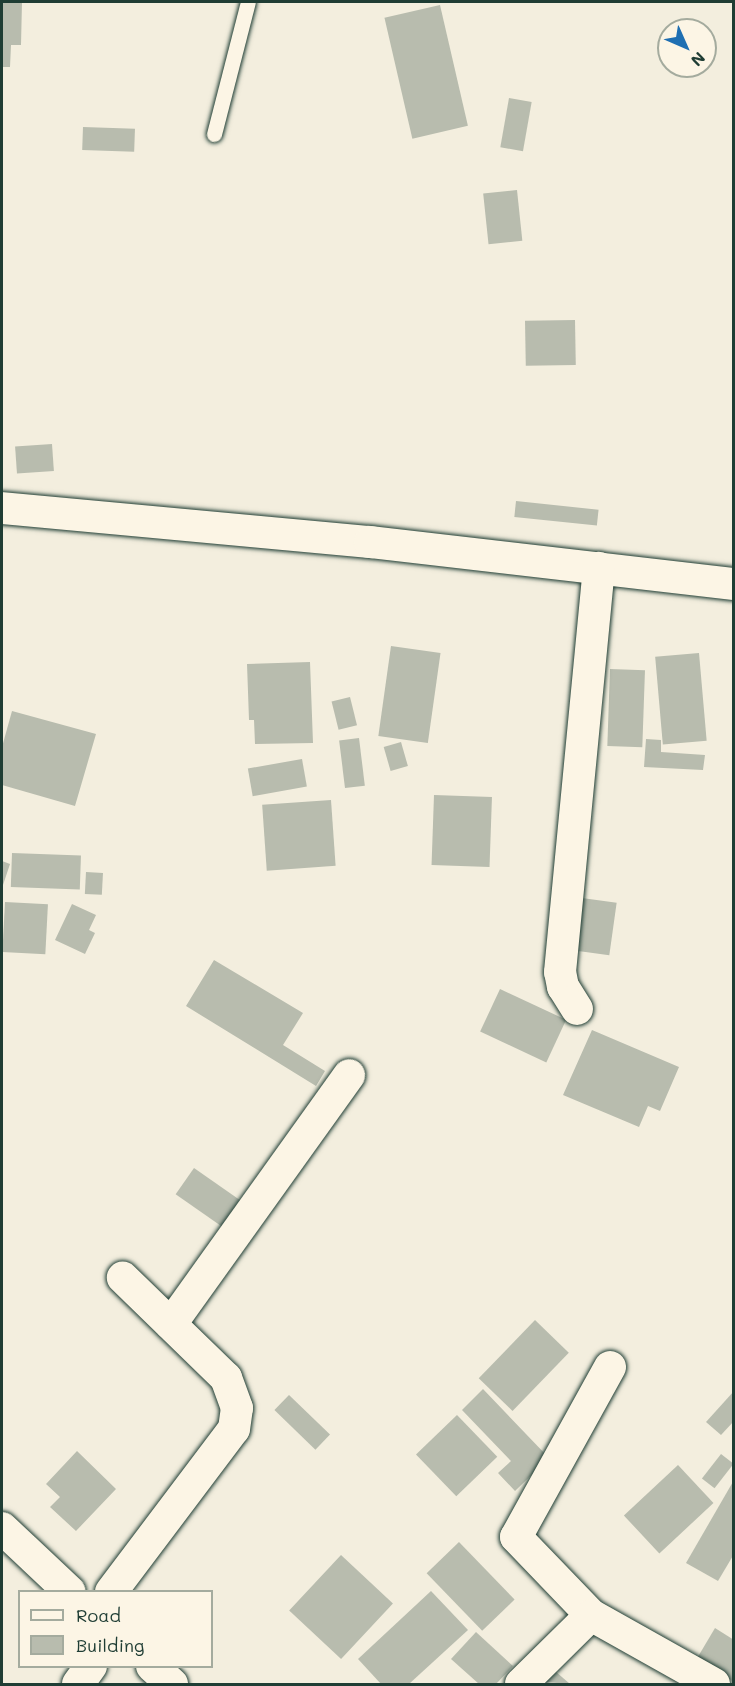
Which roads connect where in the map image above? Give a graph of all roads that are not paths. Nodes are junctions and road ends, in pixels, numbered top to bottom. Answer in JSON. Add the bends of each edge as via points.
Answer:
{"nodes":[{"id":1,"x":248,"y":2,"type":"edge"},
{"id":2,"x":214,"y":134,"type":"dead end"},
{"id":3,"x":2,"y":508,"type":"edge"},
{"id":4,"x":598,"y":568,"type":"junction"},
{"id":5,"x":734,"y":584,"type":"edge"},
{"id":6,"x":577,"y":1009,"type":"dead end"},
{"id":7,"x":349,"y":1075,"type":"dead end"},
{"id":8,"x":123,"y":1278,"type":"dead end"},
{"id":9,"x":171,"y":1324,"type":"junction"},
{"id":10,"x":610,"y":1367,"type":"dead end"},
{"id":11,"x":2,"y":1528,"type":"edge"},
{"id":12,"x":68,"y":1590,"type":"edge"},
{"id":13,"x":113,"y":1590,"type":"edge"},
{"id":14,"x":591,"y":1615,"type":"junction"},
{"id":15,"x":90,"y":1668,"type":"edge"},
{"id":16,"x":154,"y":1668,"type":"edge"},
{"id":17,"x":78,"y":1684,"type":"edge"},
{"id":18,"x":172,"y":1684,"type":"edge"},
{"id":19,"x":521,"y":1684,"type":"edge"},
{"id":20,"x":714,"y":1684,"type":"edge"}],
"edges":[{"from":1,"to":2,"type":"lane"},
{"from":3,"to":4,"type":"street","via":[[358,540]]},
{"from":4,"to":5,"type":"street"},
{"from":4,"to":6,"type":"street","via":[[560,972],[562,987]]},
{"from":7,"to":9,"type":"street"},
{"from":8,"to":9,"type":"street"},
{"from":9,"to":13,"type":"street","via":[[226,1378],[237,1408],[234,1429]]},
{"from":10,"to":14,"type":"street","via":[[516,1537]]},
{"from":11,"to":12,"type":"street"},
{"from":14,"to":19,"type":"street"},
{"from":14,"to":20,"type":"street"},
{"from":15,"to":17,"type":"street"},
{"from":16,"to":18,"type":"street"}]}
